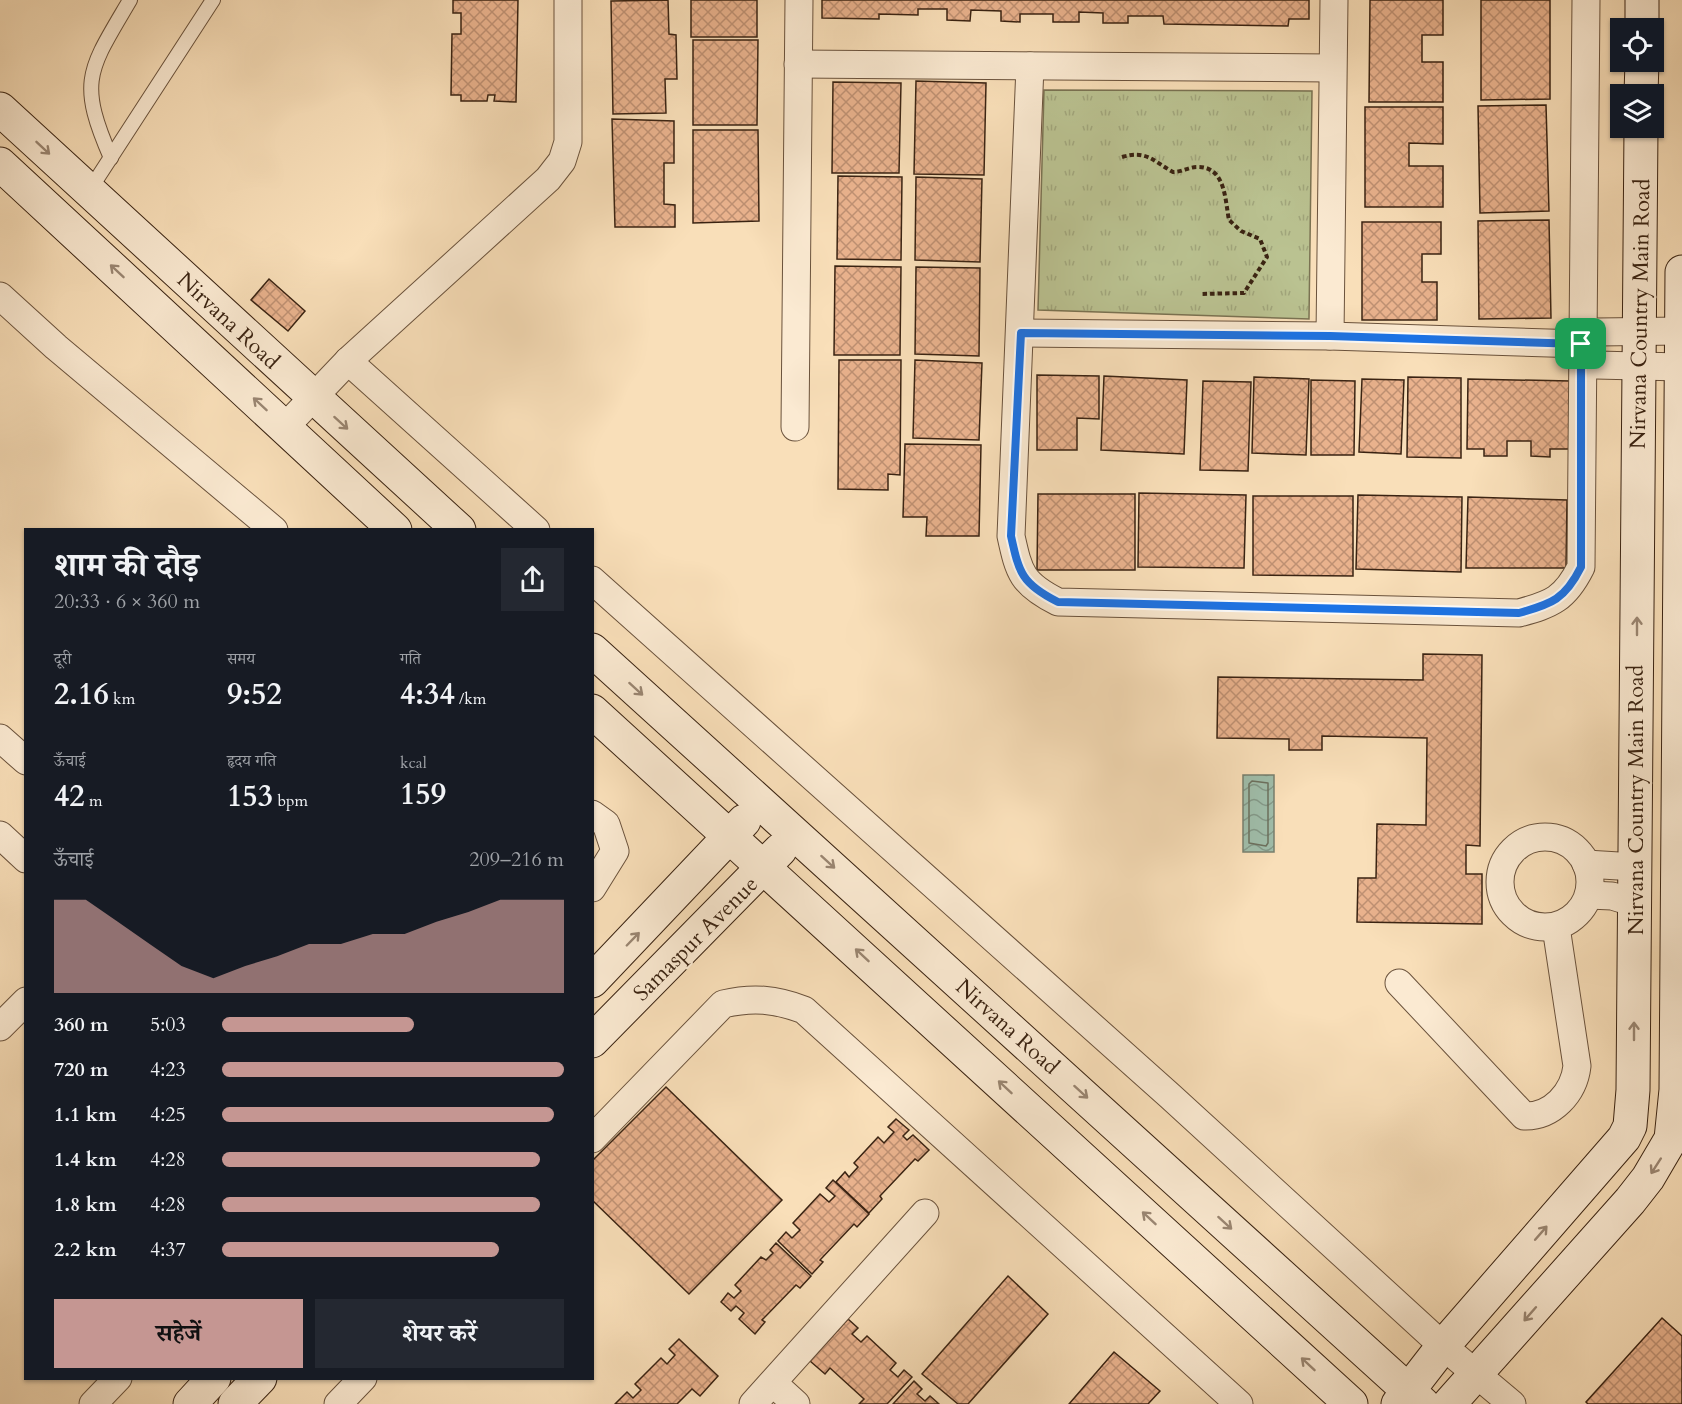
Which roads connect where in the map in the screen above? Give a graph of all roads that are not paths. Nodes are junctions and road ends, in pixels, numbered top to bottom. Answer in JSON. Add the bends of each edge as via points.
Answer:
{"nodes":[{"id":1,"x":130,"y":0,"type":"edge"},
{"id":2,"x":213,"y":0,"type":"edge"},
{"id":3,"x":568,"y":0,"type":"edge"},
{"id":4,"x":798,"y":0,"type":"edge"},
{"id":5,"x":1334,"y":0,"type":"edge"},
{"id":6,"x":1586,"y":0,"type":"edge"},
{"id":7,"x":1642,"y":0,"type":"edge"},
{"id":8,"x":1642,"y":18,"type":"edge"},
{"id":9,"x":798,"y":64,"type":"junction"},
{"id":10,"x":1030,"y":66,"type":"junction"},
{"id":11,"x":1332,"y":68,"type":"junction"},
{"id":12,"x":0,"y":109,"type":"edge"},
{"id":13,"x":1641,"y":138,"type":"edge"},
{"id":14,"x":111,"y":158,"type":"junction"},
{"id":15,"x":0,"y":164,"type":"edge"},
{"id":16,"x":89,"y":191,"type":"junction"},
{"id":17,"x":1682,"y":272,"type":"edge"},
{"id":18,"x":0,"y":296,"type":"edge"},
{"id":19,"x":1681,"y":331,"type":"edge"},
{"id":20,"x":1021,"y":333,"type":"junction"},
{"id":21,"x":1639,"y":333,"type":"junction"},
{"id":22,"x":1330,"y":336,"type":"junction"},
{"id":23,"x":1581,"y":344,"type":"junction"},
{"id":24,"x":348,"y":362,"type":"junction"},
{"id":25,"x":1639,"y":367,"type":"junction"},
{"id":26,"x":1681,"y":367,"type":"edge"},
{"id":27,"x":312,"y":398,"type":"junction"},
{"id":28,"x":285,"y":427,"type":"junction"},
{"id":29,"x":795,"y":427,"type":"dead end"},
{"id":30,"x":272,"y":528,"type":"edge"},
{"id":31,"x":393,"y":528,"type":"edge"},
{"id":32,"x":457,"y":528,"type":"edge"},
{"id":33,"x":534,"y":528,"type":"edge"},
{"id":34,"x":594,"y":582,"type":"edge"},
{"id":35,"x":594,"y":652,"type":"edge"},
{"id":36,"x":594,"y":713,"type":"edge"},
{"id":37,"x":0,"y":738,"type":"edge"},
{"id":38,"x":24,"y":758,"type":"edge"},
{"id":39,"x":761,"y":802,"type":"junction"},
{"id":40,"x":594,"y":815,"type":"edge"},
{"id":41,"x":795,"y":833,"type":"junction"},
{"id":42,"x":0,"y":835,"type":"edge"},
{"id":43,"x":730,"y":837,"type":"junction"},
{"id":44,"x":24,"y":857,"type":"edge"},
{"id":45,"x":1586,"y":864,"type":"junction"},
{"id":46,"x":765,"y":866,"type":"junction"},
{"id":47,"x":1635,"y":867,"type":"junction"},
{"id":48,"x":594,"y":885,"type":"edge"},
{"id":49,"x":1589,"y":895,"type":"junction"},
{"id":50,"x":1635,"y":903,"type":"junction"},
{"id":51,"x":1556,"y":927,"type":"junction"},
{"id":52,"x":594,"y":979,"type":"edge"},
{"id":53,"x":1399,"y":983,"type":"dead end"},
{"id":54,"x":24,"y":1003,"type":"edge"},
{"id":55,"x":0,"y":1027,"type":"edge"},
{"id":56,"x":594,"y":1039,"type":"edge"},
{"id":57,"x":594,"y":1137,"type":"edge"},
{"id":58,"x":926,"y":1213,"type":"dead end"},
{"id":59,"x":1443,"y":1346,"type":"junction"},
{"id":60,"x":1478,"y":1373,"type":"junction"},
{"id":61,"x":116,"y":1380,"type":"edge"},
{"id":62,"x":212,"y":1380,"type":"edge"},
{"id":63,"x":258,"y":1380,"type":"edge"},
{"id":64,"x":361,"y":1380,"type":"edge"},
{"id":65,"x":773,"y":1383,"type":"junction"},
{"id":66,"x":1410,"y":1400,"type":"edge"},
{"id":67,"x":93,"y":1404,"type":"edge"},
{"id":68,"x":190,"y":1404,"type":"edge"},
{"id":69,"x":235,"y":1404,"type":"edge"},
{"id":70,"x":338,"y":1404,"type":"edge"},
{"id":71,"x":753,"y":1404,"type":"edge"},
{"id":72,"x":796,"y":1404,"type":"edge"},
{"id":73,"x":1239,"y":1404,"type":"edge"},
{"id":74,"x":1351,"y":1404,"type":"edge"},
{"id":75,"x":1449,"y":1404,"type":"edge"},
{"id":76,"x":1512,"y":1404,"type":"edge"}],
"edges":[{"from":1,"to":14,"type":"lane","via":[[92,69],[93,115]]},
{"from":2,"to":14,"type":"lane"},
{"from":3,"to":24,"type":"street","via":[[568,142],[562,161],[548,179]]},
{"from":4,"to":9,"type":"street"},
{"from":5,"to":11,"type":"street"},
{"from":6,"to":23,"type":"street"},
{"from":7,"to":8,"type":"main road"},
{"from":9,"to":10,"type":"street"},
{"from":9,"to":29,"type":"street"},
{"from":10,"to":11,"type":"street"},
{"from":10,"to":20,"type":"street"},
{"from":11,"to":22,"type":"street"},
{"from":12,"to":16,"type":"main road","name":"Nirvana Road","one_way":true},
{"from":13,"to":21,"type":"main road","name":"Nirvana Country Main Road"},
{"from":14,"to":16,"type":"lane"},
{"from":28,"to":15,"type":"main road","name":"Nirvana Road","one_way":true},
{"from":16,"to":27,"type":"main road","name":"Nirvana Road"},
{"from":17,"to":19,"type":"main road","name":"Nirvana Country Main Road"},
{"from":18,"to":30,"type":"street"},
{"from":19,"to":21,"type":"street"},
{"from":19,"to":26,"type":"main road","name":"Nirvana Country Main Road"},
{"from":20,"to":22,"type":"street"},
{"from":20,"to":23,"type":"street","via":[[1011,536],[1018,569],[1035,591],[1058,602],[1507,613],[1550,605],[1571,587],[1581,567]]},
{"from":21,"to":23,"type":"street","via":[[1597,332]]},
{"from":21,"to":25,"type":"main road","name":"Nirvana Country Main Road"},
{"from":22,"to":23,"type":"street"},
{"from":23,"to":25,"type":"street","via":[[1596,365]]},
{"from":24,"to":27,"type":"street"},
{"from":24,"to":33,"type":"street"},
{"from":25,"to":26,"type":"street"},
{"from":47,"to":25,"type":"main road","name":"Nirvana Country Main Road","one_way":true},
{"from":26,"to":60,"type":"main road","name":"Nirvana Country Main Road","one_way":true,"via":[[1676,1090],[1671,1139],[1630,1201]]},
{"from":27,"to":28,"type":"street"},
{"from":27,"to":32,"type":"main road","name":"Nirvana Road","one_way":true},
{"from":28,"to":31,"type":"main road","name":"Nirvana Road"},
{"from":34,"to":59,"type":"street","via":[[1170,1096]]},
{"from":35,"to":39,"type":"main road","name":"Nirvana Road","one_way":true},
{"from":36,"to":43,"type":"main road","name":"Nirvana Road"},
{"from":37,"to":38,"type":"street"},
{"from":39,"to":41,"type":"main road","name":"Nirvana Road"},
{"from":39,"to":43,"type":"main road","name":"Samaspur Avenue"},
{"from":40,"to":48,"type":"street","via":[[606,824],[615,851]]},
{"from":41,"to":46,"type":"main road","name":"Samaspur Avenue"},
{"from":41,"to":66,"type":"main road","name":"Nirvana Road","one_way":true},
{"from":42,"to":44,"type":"street"},
{"from":43,"to":46,"type":"main road","name":"Nirvana Road"},
{"from":52,"to":43,"type":"main road","name":"Samaspur Avenue","one_way":true},
{"from":45,"to":47,"type":"street"},
{"from":45,"to":49,"type":"street","via":[[1590,871]]},
{"from":45,"to":51,"type":"street","via":[[1569,843],[1552,836],[1534,837],[1518,845],[1506,858],[1499,875],[1500,893],[1508,909],[1521,921],[1538,927]]},
{"from":46,"to":56,"type":"main road","name":"Samaspur Avenue"},
{"from":74,"to":46,"type":"main road","name":"Nirvana Road","one_way":true},
{"from":47,"to":50,"type":"main road","name":"Nirvana Country Main Road"},
{"from":49,"to":50,"type":"street"},
{"from":49,"to":51,"type":"street","via":[[1585,906],[1572,919]]},
{"from":59,"to":50,"type":"main road","name":"Nirvana Country Main Road","one_way":true,"via":[[1624,1138],[1630,1126]]},
{"from":51,"to":53,"type":"street","via":[[1577,1066],[1575,1082],[1549,1112],[1538,1117],[1524,1116]]},
{"from":54,"to":55,"type":"street"},
{"from":57,"to":73,"type":"street","via":[[723,1004],[778,1000],[804,1010]]},
{"from":58,"to":65,"type":"street"},
{"from":59,"to":60,"type":"street"},
{"from":59,"to":66,"type":"main road","name":"Nirvana Country Main Road"},
{"from":60,"to":75,"type":"main road","name":"Nirvana Country Main Road"},
{"from":60,"to":76,"type":"street"},
{"from":61,"to":67,"type":"street"},
{"from":62,"to":68,"type":"main road"},
{"from":63,"to":69,"type":"main road"},
{"from":64,"to":70,"type":"street"},
{"from":65,"to":71,"type":"street"},
{"from":65,"to":72,"type":"street"}]}
